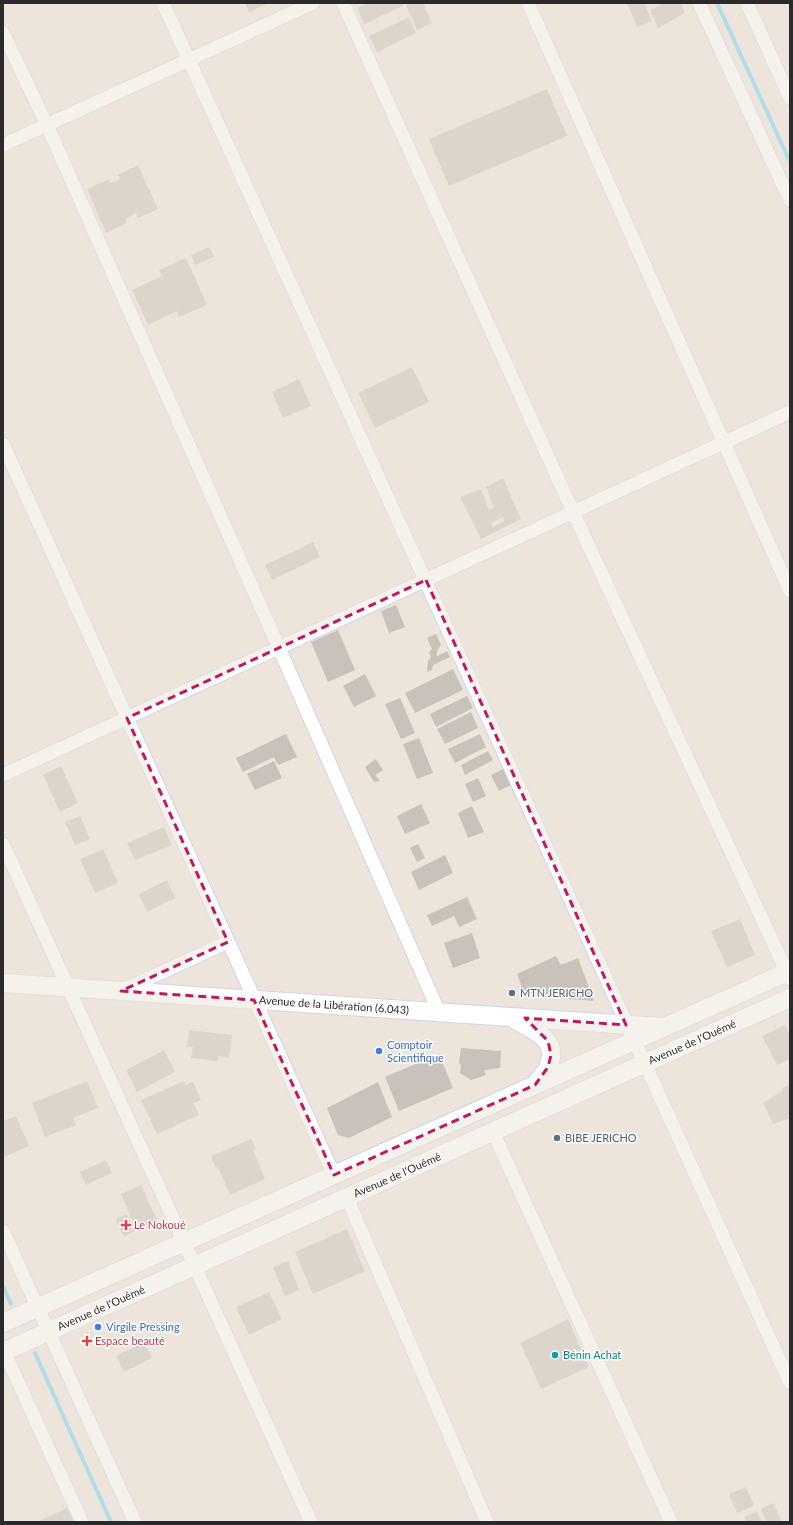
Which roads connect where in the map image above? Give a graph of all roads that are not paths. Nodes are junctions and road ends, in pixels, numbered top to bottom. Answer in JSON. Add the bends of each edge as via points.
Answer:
{"nodes":[{"id":1,"x":164,"y":3,"type":"edge"},
{"id":2,"x":314,"y":3,"type":"edge"},
{"id":3,"x":343,"y":3,"type":"edge"},
{"id":4,"x":528,"y":3,"type":"edge"},
{"id":5,"x":699,"y":3,"type":"edge"},
{"id":6,"x":747,"y":3,"type":"edge"},
{"id":7,"x":3,"y":33,"type":"edge"},
{"id":8,"x":190,"y":60,"type":"junction"},
{"id":9,"x":790,"y":98,"type":"edge"},
{"id":10,"x":47,"y":125,"type":"junction"},
{"id":11,"x":3,"y":145,"type":"edge"},
{"id":12,"x":790,"y":200,"type":"edge"},
{"id":13,"x":790,"y":412,"type":"edge"},
{"id":14,"x":723,"y":443,"type":"junction"},
{"id":15,"x":3,"y":444,"type":"edge"},
{"id":16,"x":573,"y":512,"type":"junction"},
{"id":17,"x":426,"y":580,"type":"junction"},
{"id":18,"x":790,"y":591,"type":"edge"},
{"id":19,"x":279,"y":648,"type":"junction"},
{"id":20,"x":127,"y":718,"type":"junction"},
{"id":21,"x":3,"y":776,"type":"edge"},
{"id":22,"x":3,"y":844,"type":"edge"},
{"id":23,"x":228,"y":942,"type":"junction"},
{"id":24,"x":789,"y":974,"type":"edge"},
{"id":25,"x":3,"y":983,"type":"edge"},
{"id":26,"x":68,"y":988,"type":"junction"},
{"id":27,"x":120,"y":991,"type":"junction"},
{"id":28,"x":790,"y":998,"type":"edge"},
{"id":29,"x":254,"y":1000,"type":"junction"},
{"id":30,"x":439,"y":1012,"type":"junction"},
{"id":31,"x":509,"y":1017,"type":"junction"},
{"id":32,"x":626,"y":1024,"type":"junction"},
{"id":33,"x":664,"y":1027,"type":"junction"},
{"id":34,"x":634,"y":1040,"type":"junction"},
{"id":35,"x":645,"y":1064,"type":"junction"},
{"id":36,"x":535,"y":1085,"type":"junction"},
{"id":37,"x":493,"y":1132,"type":"junction"},
{"id":38,"x":334,"y":1175,"type":"junction"},
{"id":39,"x":347,"y":1198,"type":"junction"},
{"id":40,"x":3,"y":1231,"type":"edge"},
{"id":41,"x":184,"y":1242,"type":"junction"},
{"id":42,"x":195,"y":1266,"type":"junction"},
{"id":43,"x":37,"y":1307,"type":"junction"},
{"id":44,"x":3,"y":1323,"type":"edge"},
{"id":45,"x":48,"y":1332,"type":"junction"},
{"id":46,"x":3,"y":1351,"type":"edge"},
{"id":47,"x":790,"y":1383,"type":"edge"},
{"id":48,"x":82,"y":1522,"type":"edge"},
{"id":49,"x":135,"y":1522,"type":"edge"},
{"id":50,"x":311,"y":1522,"type":"edge"},
{"id":51,"x":487,"y":1522,"type":"edge"},
{"id":52,"x":671,"y":1522,"type":"edge"}],
"edges":[{"from":1,"to":8,"type":"street"},
{"from":2,"to":8,"type":"street"},
{"from":3,"to":16,"type":"street"},
{"from":4,"to":14,"type":"street"},
{"from":5,"to":12,"type":"street"},
{"from":6,"to":9,"type":"street"},
{"from":7,"to":10,"type":"street"},
{"from":8,"to":10,"type":"street"},
{"from":8,"to":17,"type":"street"},
{"from":10,"to":11,"type":"street"},
{"from":10,"to":19,"type":"street"},
{"from":13,"to":14,"type":"street"},
{"from":14,"to":16,"type":"street"},
{"from":14,"to":18,"type":"street"},
{"from":15,"to":20,"type":"street"},
{"from":16,"to":17,"type":"street"},
{"from":16,"to":24,"type":"street"},
{"from":17,"to":19,"type":"street"},
{"from":17,"to":32,"type":"street"},
{"from":19,"to":20,"type":"street"},
{"from":19,"to":30,"type":"street"},
{"from":20,"to":21,"type":"street"},
{"from":20,"to":23,"type":"street"},
{"from":22,"to":26,"type":"street"},
{"from":23,"to":27,"type":"street"},
{"from":23,"to":29,"type":"street"},
{"from":24,"to":33,"type":"main road"},
{"from":25,"to":26,"type":"main road","name":"Avenue de la Libération (6.043)"},
{"from":26,"to":27,"type":"main road","name":"Avenue de la Libération (6.043)"},
{"from":26,"to":41,"type":"street"},
{"from":27,"to":29,"type":"main road","name":"Avenue de la Libération (6.043)"},
{"from":28,"to":35,"type":"main road","name":"Avenue de l'Ouémé"},
{"from":29,"to":30,"type":"main road","name":"Avenue de la Libération (6.043)"},
{"from":29,"to":38,"type":"street"},
{"from":30,"to":31,"type":"main road","name":"Avenue de la Libération (6.043)"},
{"from":31,"to":32,"type":"main road","name":"Avenue de la Libération (6.043)"},
{"from":31,"to":36,"type":"main road","via":[[538,1031],[548,1041],[551,1055],[548,1067]]},
{"from":32,"to":33,"type":"main road","name":"Avenue de la Libération (6.043)"},
{"from":32,"to":34,"type":"street"},
{"from":33,"to":34,"type":"main road"},
{"from":34,"to":35,"type":"street"},
{"from":34,"to":36,"type":"main road"},
{"from":35,"to":37,"type":"main road","name":"Avenue de l'Ouémé"},
{"from":35,"to":47,"type":"street"},
{"from":36,"to":38,"type":"main road"},
{"from":37,"to":39,"type":"main road","name":"Avenue de l'Ouémé"},
{"from":37,"to":52,"type":"street"},
{"from":38,"to":41,"type":"main road"},
{"from":39,"to":42,"type":"main road","name":"Avenue de l'Ouémé"},
{"from":39,"to":51,"type":"street"},
{"from":40,"to":43,"type":"street"},
{"from":41,"to":42,"type":"street"},
{"from":41,"to":43,"type":"main road"},
{"from":42,"to":45,"type":"main road","name":"Avenue de l'Ouémé"},
{"from":42,"to":50,"type":"street"},
{"from":43,"to":44,"type":"main road"},
{"from":43,"to":45,"type":"street"},
{"from":45,"to":46,"type":"main road","name":"Avenue de l'Ouémé"},
{"from":45,"to":49,"type":"street"},
{"from":46,"to":48,"type":"street"}]}
